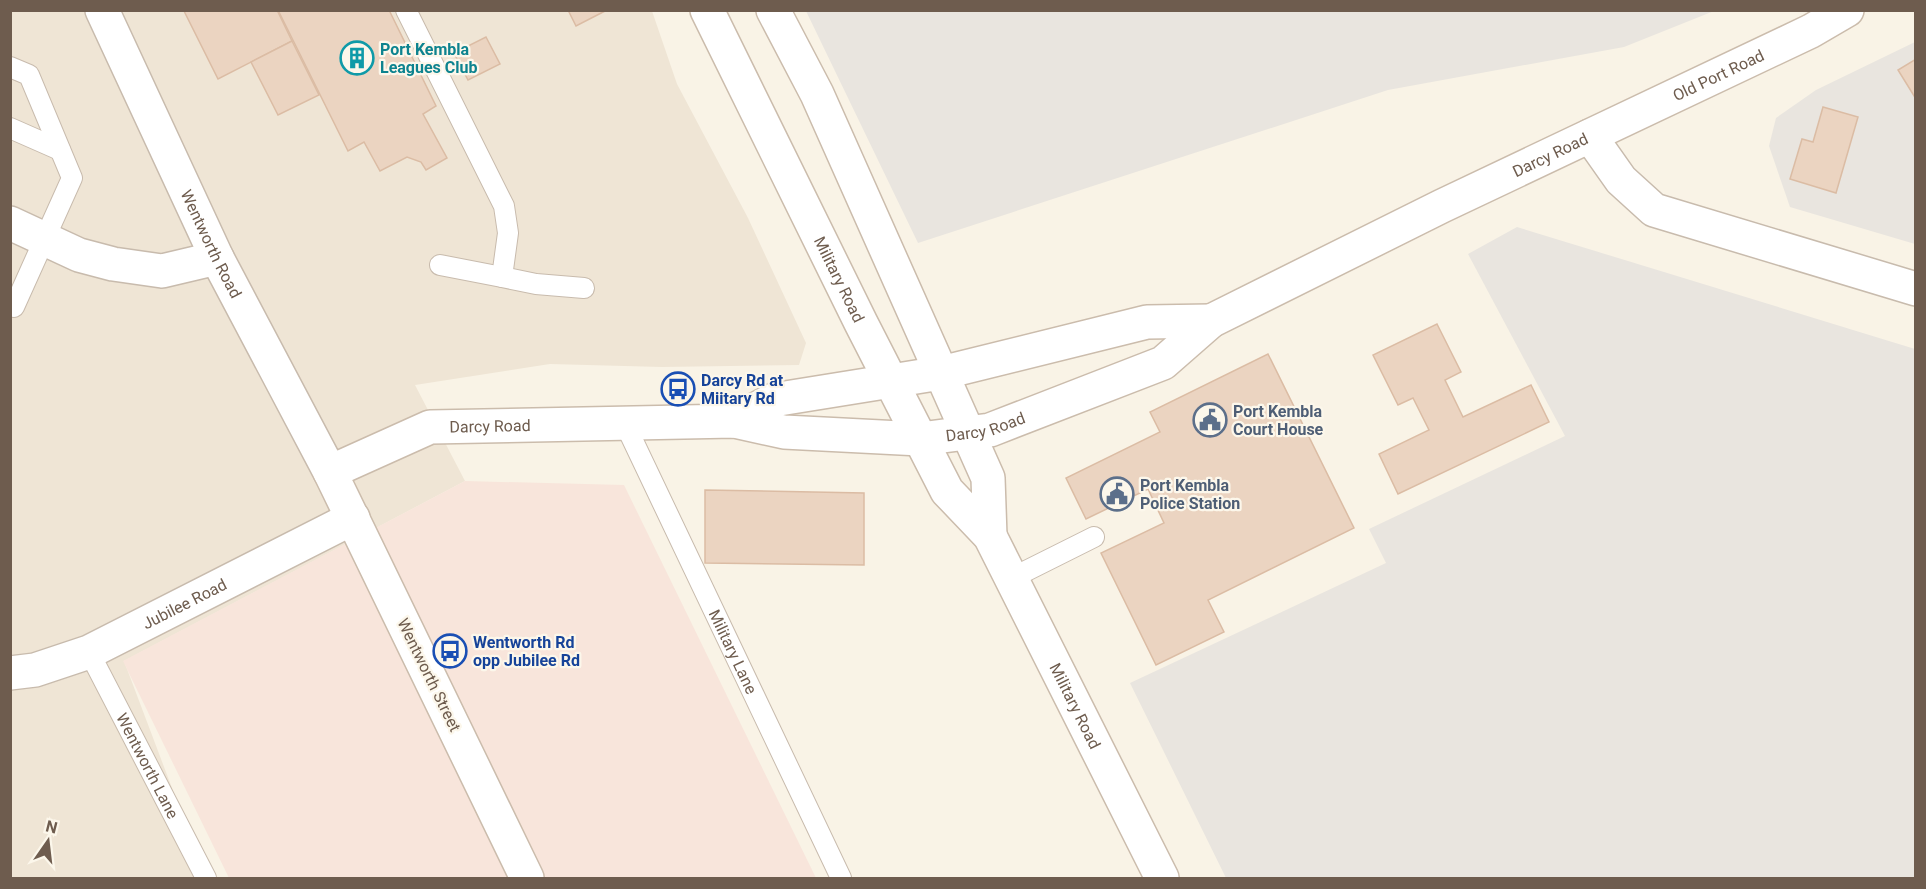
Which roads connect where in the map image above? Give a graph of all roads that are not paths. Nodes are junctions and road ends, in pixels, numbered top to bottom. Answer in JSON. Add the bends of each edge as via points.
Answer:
{"nodes":[{"id":1,"x":102,"y":10,"type":"edge"},
{"id":2,"x":406,"y":10,"type":"edge"},
{"id":3,"x":707,"y":10,"type":"edge"},
{"id":4,"x":773,"y":10,"type":"edge"},
{"id":5,"x":1847,"y":10,"type":"edge"},
{"id":6,"x":10,"y":67,"type":"edge"},
{"id":7,"x":10,"y":128,"type":"edge"},
{"id":8,"x":1590,"y":136,"type":"junction"},
{"id":9,"x":60,"y":150,"type":"junction"},
{"id":10,"x":10,"y":223,"type":"edge"},
{"id":11,"x":45,"y":238,"type":"junction"},
{"id":12,"x":217,"y":258,"type":"junction"},
{"id":13,"x":440,"y":265,"type":"dead end"},
{"id":14,"x":502,"y":277,"type":"junction"},
{"id":15,"x":584,"y":288,"type":"dead end"},
{"id":16,"x":1916,"y":290,"type":"edge"},
{"id":17,"x":14,"y":308,"type":"dead end"},
{"id":18,"x":1211,"y":321,"type":"junction"},
{"id":19,"x":941,"y":373,"type":"junction"},
{"id":20,"x":891,"y":382,"type":"junction"},
{"id":21,"x":734,"y":421,"type":"junction"},
{"id":22,"x":625,"y":424,"type":"junction"},
{"id":23,"x":967,"y":432,"type":"junction"},
{"id":24,"x":920,"y":439,"type":"junction"},
{"id":25,"x":330,"y":472,"type":"junction"},
{"id":26,"x":353,"y":518,"type":"junction"},
{"id":27,"x":990,"y":536,"type":"junction"},
{"id":28,"x":1094,"y":537,"type":"dead end"},
{"id":29,"x":1010,"y":579,"type":"junction"},
{"id":30,"x":89,"y":651,"type":"junction"},
{"id":31,"x":10,"y":673,"type":"edge"},
{"id":32,"x":207,"y":879,"type":"edge"},
{"id":33,"x":527,"y":879,"type":"edge"},
{"id":34,"x":841,"y":879,"type":"edge"},
{"id":35,"x":1162,"y":879,"type":"edge"}],
"edges":[{"from":1,"to":12,"type":"street","name":"Wentworth Road"},
{"from":2,"to":14,"type":"lane","via":[[504,206],[508,233]]},
{"from":3,"to":20,"type":"street","name":"Military Road"},
{"from":4,"to":19,"type":"street","name":"Military Road","via":[[817,94]]},
{"from":5,"to":8,"type":"street","name":"Old Port Road","via":[[1811,31]]},
{"from":6,"to":9,"type":"lane","via":[[29,75]]},
{"from":7,"to":9,"type":"lane"},
{"from":8,"to":16,"type":"street","name":"Darcy Road","via":[[1622,180],[1654,210]]},
{"from":8,"to":18,"type":"street","name":"Darcy Road"},
{"from":9,"to":11,"type":"lane","via":[[72,178]]},
{"from":10,"to":11,"type":"street"},
{"from":11,"to":12,"type":"street","via":[[79,255],[162,271]]},
{"from":11,"to":17,"type":"lane"},
{"from":12,"to":25,"type":"street","name":"Wentworth Road"},
{"from":13,"to":14,"type":"lane"},
{"from":14,"to":15,"type":"lane"},
{"from":18,"to":19,"type":"street","name":"Darcy Road","via":[[1147,322]]},
{"from":18,"to":23,"type":"street","name":"Darcy Road","via":[[1163,363],[990,430]]},
{"from":19,"to":20,"type":"street","name":"Darcy Road"},
{"from":19,"to":23,"type":"street","name":"Military Road"},
{"from":20,"to":21,"type":"street","name":"Darcy Road","via":[[773,400]]},
{"from":20,"to":24,"type":"street","name":"Military Road"},
{"from":21,"to":22,"type":"street","name":"Darcy Road"},
{"from":21,"to":24,"type":"street","name":"Darcy Road","via":[[784,432]]},
{"from":22,"to":25,"type":"street","name":"Darcy Road","via":[[430,427]]},
{"from":22,"to":34,"type":"lane","name":"Military Lane"},
{"from":23,"to":24,"type":"street","name":"Darcy Road"},
{"from":23,"to":27,"type":"street","name":"Military Road","via":[[988,478]]},
{"from":24,"to":27,"type":"street","name":"Military Road","via":[[947,491]]},
{"from":25,"to":26,"type":"street","name":"Wentworth Street"},
{"from":26,"to":30,"type":"street","name":"Jubilee Road"},
{"from":26,"to":33,"type":"street","name":"Wentworth Street"},
{"from":27,"to":29,"type":"street","name":"Military Road"},
{"from":28,"to":29,"type":"lane"},
{"from":29,"to":35,"type":"street","name":"Military Road"},
{"from":30,"to":31,"type":"street","name":"Jubilee Road","via":[[35,670]]},
{"from":30,"to":32,"type":"lane","name":"Wentworth Lane"}]}
